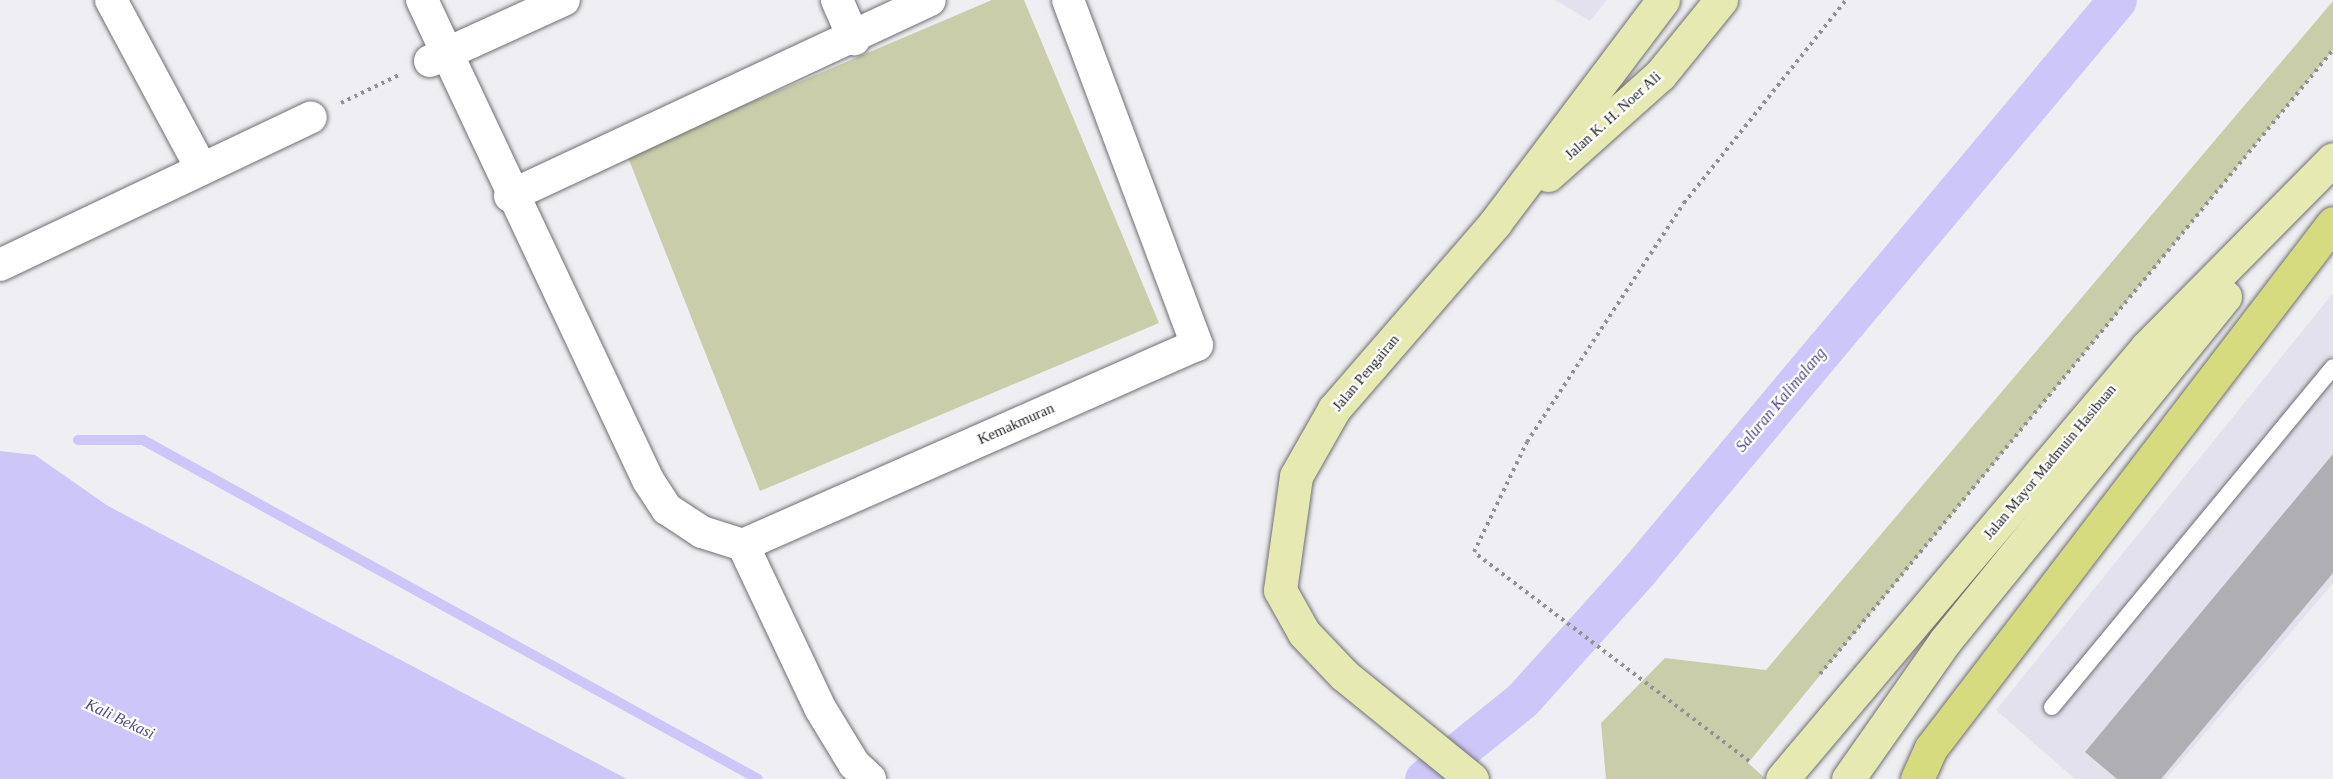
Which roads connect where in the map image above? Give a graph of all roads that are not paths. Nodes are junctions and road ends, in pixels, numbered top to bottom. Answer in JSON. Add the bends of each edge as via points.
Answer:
{"nodes":[{"id":1,"x":111,"y":0,"type":"edge"},
{"id":2,"x":422,"y":0,"type":"edge"},
{"id":3,"x":564,"y":0,"type":"edge"},
{"id":4,"x":837,"y":0,"type":"edge"},
{"id":5,"x":930,"y":0,"type":"edge"},
{"id":6,"x":1068,"y":0,"type":"edge"},
{"id":7,"x":1663,"y":0,"type":"edge"},
{"id":8,"x":1721,"y":0,"type":"edge"},
{"id":9,"x":854,"y":39,"type":"junction"},
{"id":10,"x":438,"y":57,"type":"junction"},
{"id":11,"x":311,"y":117,"type":"road end"},
{"id":12,"x":2333,"y":159,"type":"edge"},
{"id":13,"x":2333,"y":165,"type":"edge"},
{"id":14,"x":201,"y":168,"type":"junction"},
{"id":15,"x":510,"y":196,"type":"junction"},
{"id":16,"x":1495,"y":222,"type":"junction"},
{"id":17,"x":2333,"y":223,"type":"edge"},
{"id":18,"x":0,"y":265,"type":"edge"},
{"id":19,"x":2333,"y":368,"type":"edge"},
{"id":20,"x":743,"y":545,"type":"junction"},
{"id":21,"x":2052,"y":707,"type":"dead end"},
{"id":22,"x":870,"y":779,"type":"edge"},
{"id":23,"x":1472,"y":779,"type":"edge"},
{"id":24,"x":1782,"y":779,"type":"edge"},
{"id":25,"x":1848,"y":779,"type":"edge"},
{"id":26,"x":1917,"y":779,"type":"edge"}],
"edges":[{"from":1,"to":14,"type":"street"},
{"from":2,"to":10,"type":"street"},
{"from":3,"to":10,"type":"street"},
{"from":4,"to":9,"type":"street"},
{"from":5,"to":9,"type":"street"},
{"from":6,"to":20,"type":"street","name":"Kemakmuran","via":[[1197,345]]},
{"from":7,"to":16,"type":"main road","name":"Jalan Pengairan"},
{"from":8,"to":16,"type":"main road","name":"Jalan K. H. Noer Ali","via":[[1660,75]]},
{"from":9,"to":15,"type":"street"},
{"from":10,"to":15,"type":"street"},
{"from":11,"to":14,"type":"street"},
{"from":12,"to":24,"type":"main road","name":"Jalan Mayor Madmuin Hasibuan","via":[[2147,347]]},
{"from":13,"to":25,"type":"main road","name":"Jalan Mayor Madmuin Hasibuan","via":[[1945,641]]},
{"from":14,"to":18,"type":"street"},
{"from":15,"to":20,"type":"street","via":[[667,509],[702,532]]},
{"from":16,"to":23,"type":"main road","name":"Jalan Pengairan","via":[[1334,409],[1296,476],[1281,590],[1304,633],[1344,675]]},
{"from":17,"to":26,"type":"highway","via":[[1931,748]]},
{"from":19,"to":21,"type":"lane"},
{"from":20,"to":22,"type":"street","via":[[820,708],[854,764]]}]}
